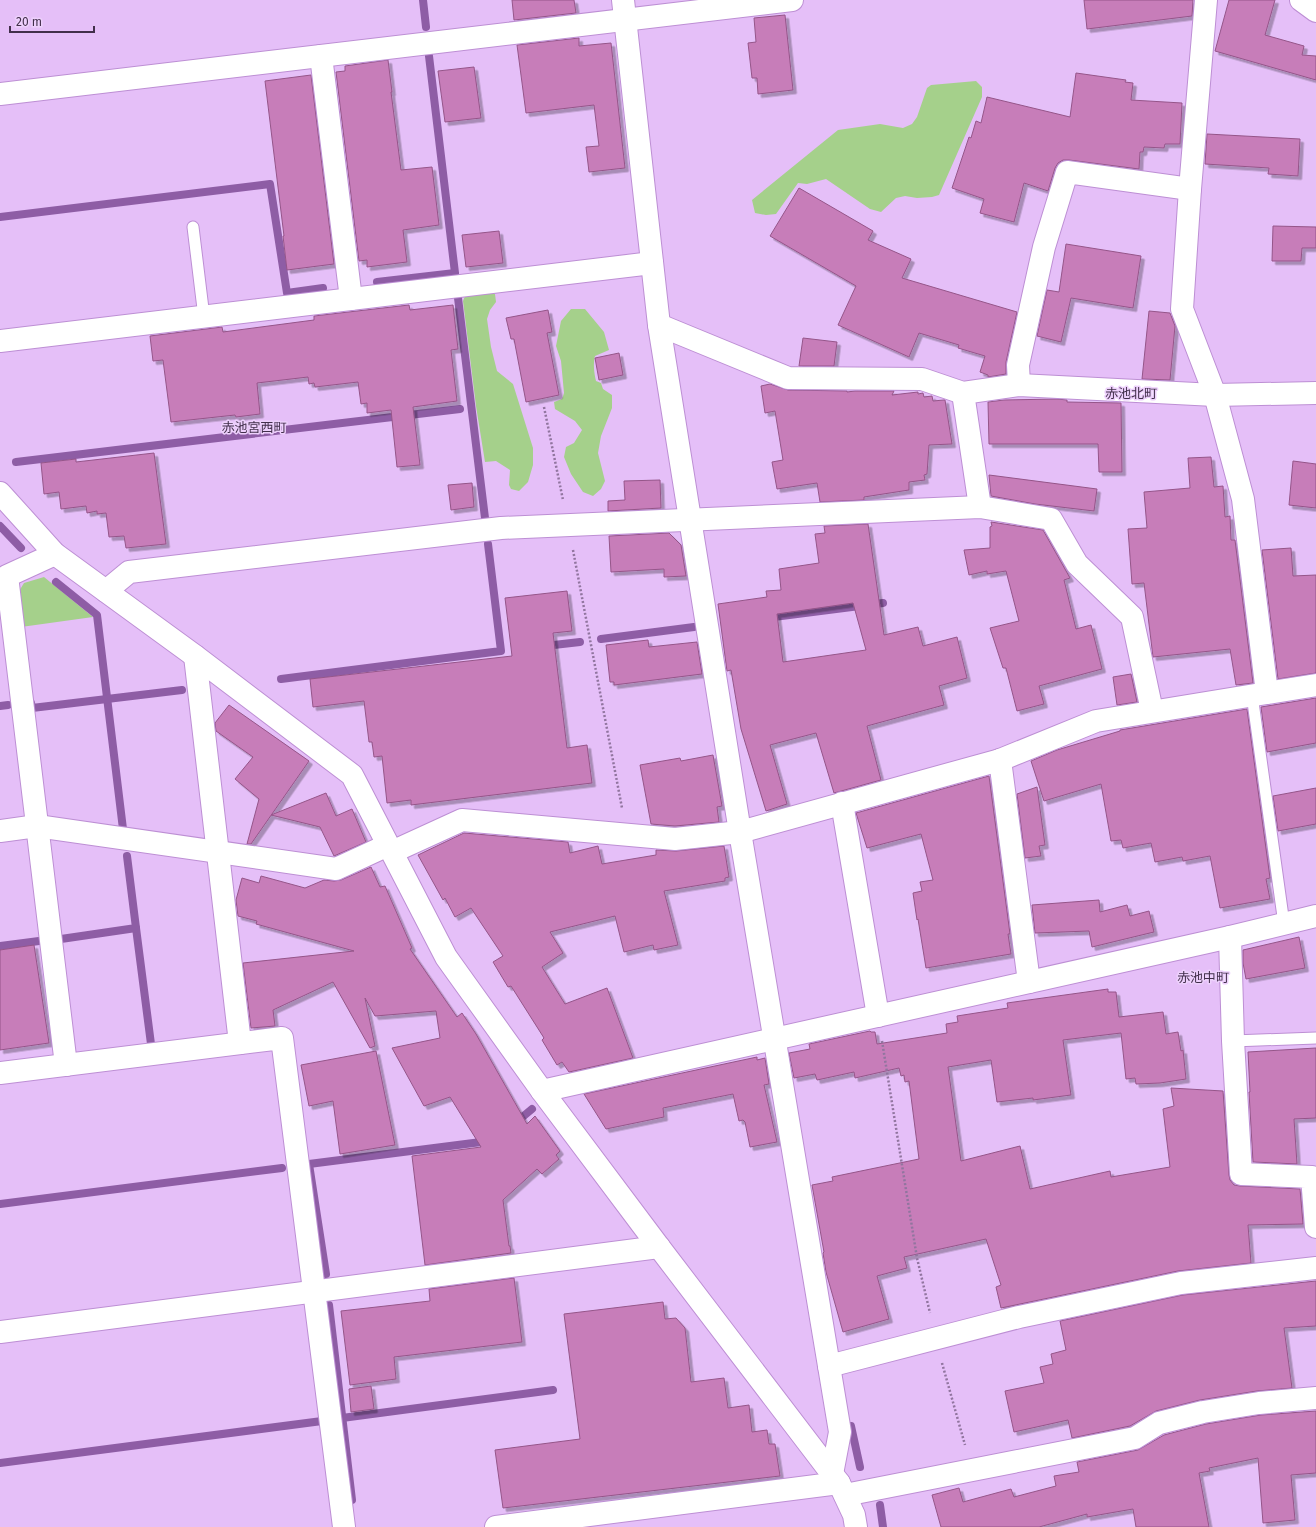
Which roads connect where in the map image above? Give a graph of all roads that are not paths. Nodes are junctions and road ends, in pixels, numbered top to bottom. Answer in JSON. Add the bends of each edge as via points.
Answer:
{"nodes":[{"id":1,"x":792,"y":0,"type":"edge"},
{"id":2,"x":1206,"y":0,"type":"edge"},
{"id":3,"x":624,"y":10,"type":"edge"},
{"id":4,"x":321,"y":56,"type":"junction"},
{"id":5,"x":0,"y":94,"type":"edge"},
{"id":6,"x":1190,"y":189,"type":"junction"},
{"id":7,"x":194,"y":227,"type":"dead end"},
{"id":8,"x":652,"y":263,"type":"junction"},
{"id":9,"x":351,"y":299,"type":"junction"},
{"id":10,"x":204,"y":317,"type":"junction"},
{"id":11,"x":659,"y":325,"type":"junction"},
{"id":12,"x":0,"y":342,"type":"edge"},
{"id":13,"x":1020,"y":385,"type":"junction"},
{"id":14,"x":963,"y":393,"type":"junction"},
{"id":15,"x":1316,"y":393,"type":"edge"},
{"id":16,"x":1214,"y":395,"type":"junction"},
{"id":17,"x":0,"y":493,"type":"edge"},
{"id":18,"x":980,"y":507,"type":"junction"},
{"id":19,"x":690,"y":520,"type":"junction"},
{"id":20,"x":55,"y":554,"type":"junction"},
{"id":21,"x":4,"y":577,"type":"edge"},
{"id":22,"x":106,"y":591,"type":"junction"},
{"id":23,"x":196,"y":656,"type":"junction"},
{"id":24,"x":1316,"y":685,"type":"edge"},
{"id":25,"x":1259,"y":694,"type":"junction"},
{"id":26,"x":1152,"y":711,"type":"junction"},
{"id":27,"x":1000,"y":760,"type":"junction"},
{"id":28,"x":842,"y":803,"type":"junction"},
{"id":29,"x":37,"y":826,"type":"junction"},
{"id":30,"x":0,"y":831,"type":"edge"},
{"id":31,"x":740,"y":832,"type":"junction"},
{"id":32,"x":390,"y":848,"type":"junction"},
{"id":33,"x":218,"y":852,"type":"junction"},
{"id":34,"x":1316,"y":916,"type":"edge"},
{"id":35,"x":1284,"y":924,"type":"junction"},
{"id":36,"x":1230,"y":938,"type":"junction"},
{"id":37,"x":1029,"y":982,"type":"junction"},
{"id":38,"x":878,"y":1016,"type":"junction"},
{"id":39,"x":1316,"y":1038,"type":"edge"},
{"id":40,"x":775,"y":1039,"type":"junction"},
{"id":41,"x":1233,"y":1041,"type":"junction"},
{"id":42,"x":240,"y":1043,"type":"junction"},
{"id":43,"x":66,"y":1065,"type":"junction"},
{"id":44,"x":0,"y":1073,"type":"edge"},
{"id":45,"x":542,"y":1091,"type":"junction"},
{"id":46,"x":1316,"y":1227,"type":"edge"},
{"id":47,"x":659,"y":1247,"type":"junction"},
{"id":48,"x":1316,"y":1268,"type":"edge"},
{"id":49,"x":314,"y":1292,"type":"junction"},
{"id":50,"x":0,"y":1332,"type":"edge"},
{"id":51,"x":829,"y":1366,"type":"junction"},
{"id":52,"x":1316,"y":1398,"type":"edge"},
{"id":53,"x":839,"y":1484,"type":"junction"},
{"id":54,"x":344,"y":1527,"type":"edge"},
{"id":55,"x":496,"y":1527,"type":"edge"},
{"id":56,"x":856,"y":1527,"type":"edge"}],
"edges":[{"from":1,"to":3,"type":"street"},
{"from":2,"to":6,"type":"street"},
{"from":3,"to":4,"type":"street"},
{"from":3,"to":8,"type":"street"},
{"from":4,"to":5,"type":"street"},
{"from":4,"to":9,"type":"street"},
{"from":6,"to":13,"type":"street","via":[[1067,172],[1044,247],[1018,365]]},
{"from":6,"to":16,"type":"street","via":[[1182,309]]},
{"from":7,"to":10,"type":"lane"},
{"from":8,"to":9,"type":"street"},
{"from":8,"to":11,"type":"street"},
{"from":9,"to":10,"type":"street"},
{"from":10,"to":12,"type":"street"},
{"from":11,"to":14,"type":"street","via":[[788,378],[922,379]]},
{"from":11,"to":19,"type":"street"},
{"from":13,"to":14,"type":"street"},
{"from":13,"to":16,"type":"street"},
{"from":14,"to":18,"type":"street"},
{"from":15,"to":16,"type":"street"},
{"from":16,"to":25,"type":"street","via":[[1243,499]]},
{"from":17,"to":20,"type":"street"},
{"from":18,"to":19,"type":"street"},
{"from":18,"to":26,"type":"street","via":[[1051,519],[1077,564],[1132,617]]},
{"from":19,"to":22,"type":"street","via":[[501,528],[129,572]]},
{"from":19,"to":31,"type":"street"},
{"from":20,"to":21,"type":"street"},
{"from":20,"to":22,"type":"street"},
{"from":21,"to":29,"type":"street"},
{"from":22,"to":23,"type":"street"},
{"from":23,"to":32,"type":"street","via":[[352,775]]},
{"from":23,"to":33,"type":"street"},
{"from":24,"to":25,"type":"street"},
{"from":25,"to":26,"type":"street"},
{"from":25,"to":35,"type":"lane"},
{"from":26,"to":27,"type":"street","via":[[1096,721]]},
{"from":27,"to":28,"type":"street"},
{"from":27,"to":37,"type":"street"},
{"from":28,"to":31,"type":"street"},
{"from":28,"to":38,"type":"street"},
{"from":29,"to":30,"type":"street"},
{"from":29,"to":33,"type":"street"},
{"from":29,"to":43,"type":"street"},
{"from":31,"to":32,"type":"street","via":[[675,839],[462,820]]},
{"from":31,"to":40,"type":"street"},
{"from":32,"to":33,"type":"street","via":[[336,869]]},
{"from":32,"to":45,"type":"street","via":[[446,957]]},
{"from":33,"to":42,"type":"street"},
{"from":34,"to":35,"type":"street"},
{"from":35,"to":36,"type":"street"},
{"from":36,"to":37,"type":"street"},
{"from":36,"to":41,"type":"street"},
{"from":37,"to":38,"type":"street"},
{"from":38,"to":40,"type":"street"},
{"from":39,"to":41,"type":"lane"},
{"from":40,"to":45,"type":"street"},
{"from":40,"to":51,"type":"street"},
{"from":41,"to":46,"type":"street","via":[[1241,1174],[1312,1177]]},
{"from":42,"to":43,"type":"street"},
{"from":42,"to":49,"type":"street","via":[[282,1038]]},
{"from":43,"to":44,"type":"street"},
{"from":45,"to":47,"type":"street"},
{"from":47,"to":49,"type":"street"},
{"from":47,"to":53,"type":"street"},
{"from":48,"to":51,"type":"street","via":[[1181,1283],[1019,1317]]},
{"from":49,"to":50,"type":"street"},
{"from":49,"to":54,"type":"street"},
{"from":51,"to":53,"type":"street","via":[[840,1432]]},
{"from":52,"to":53,"type":"street","via":[[1203,1412],[1159,1423],[1135,1438],[972,1470]]},
{"from":53,"to":55,"type":"street"},
{"from":53,"to":56,"type":"street","via":[[854,1515]]}]}
